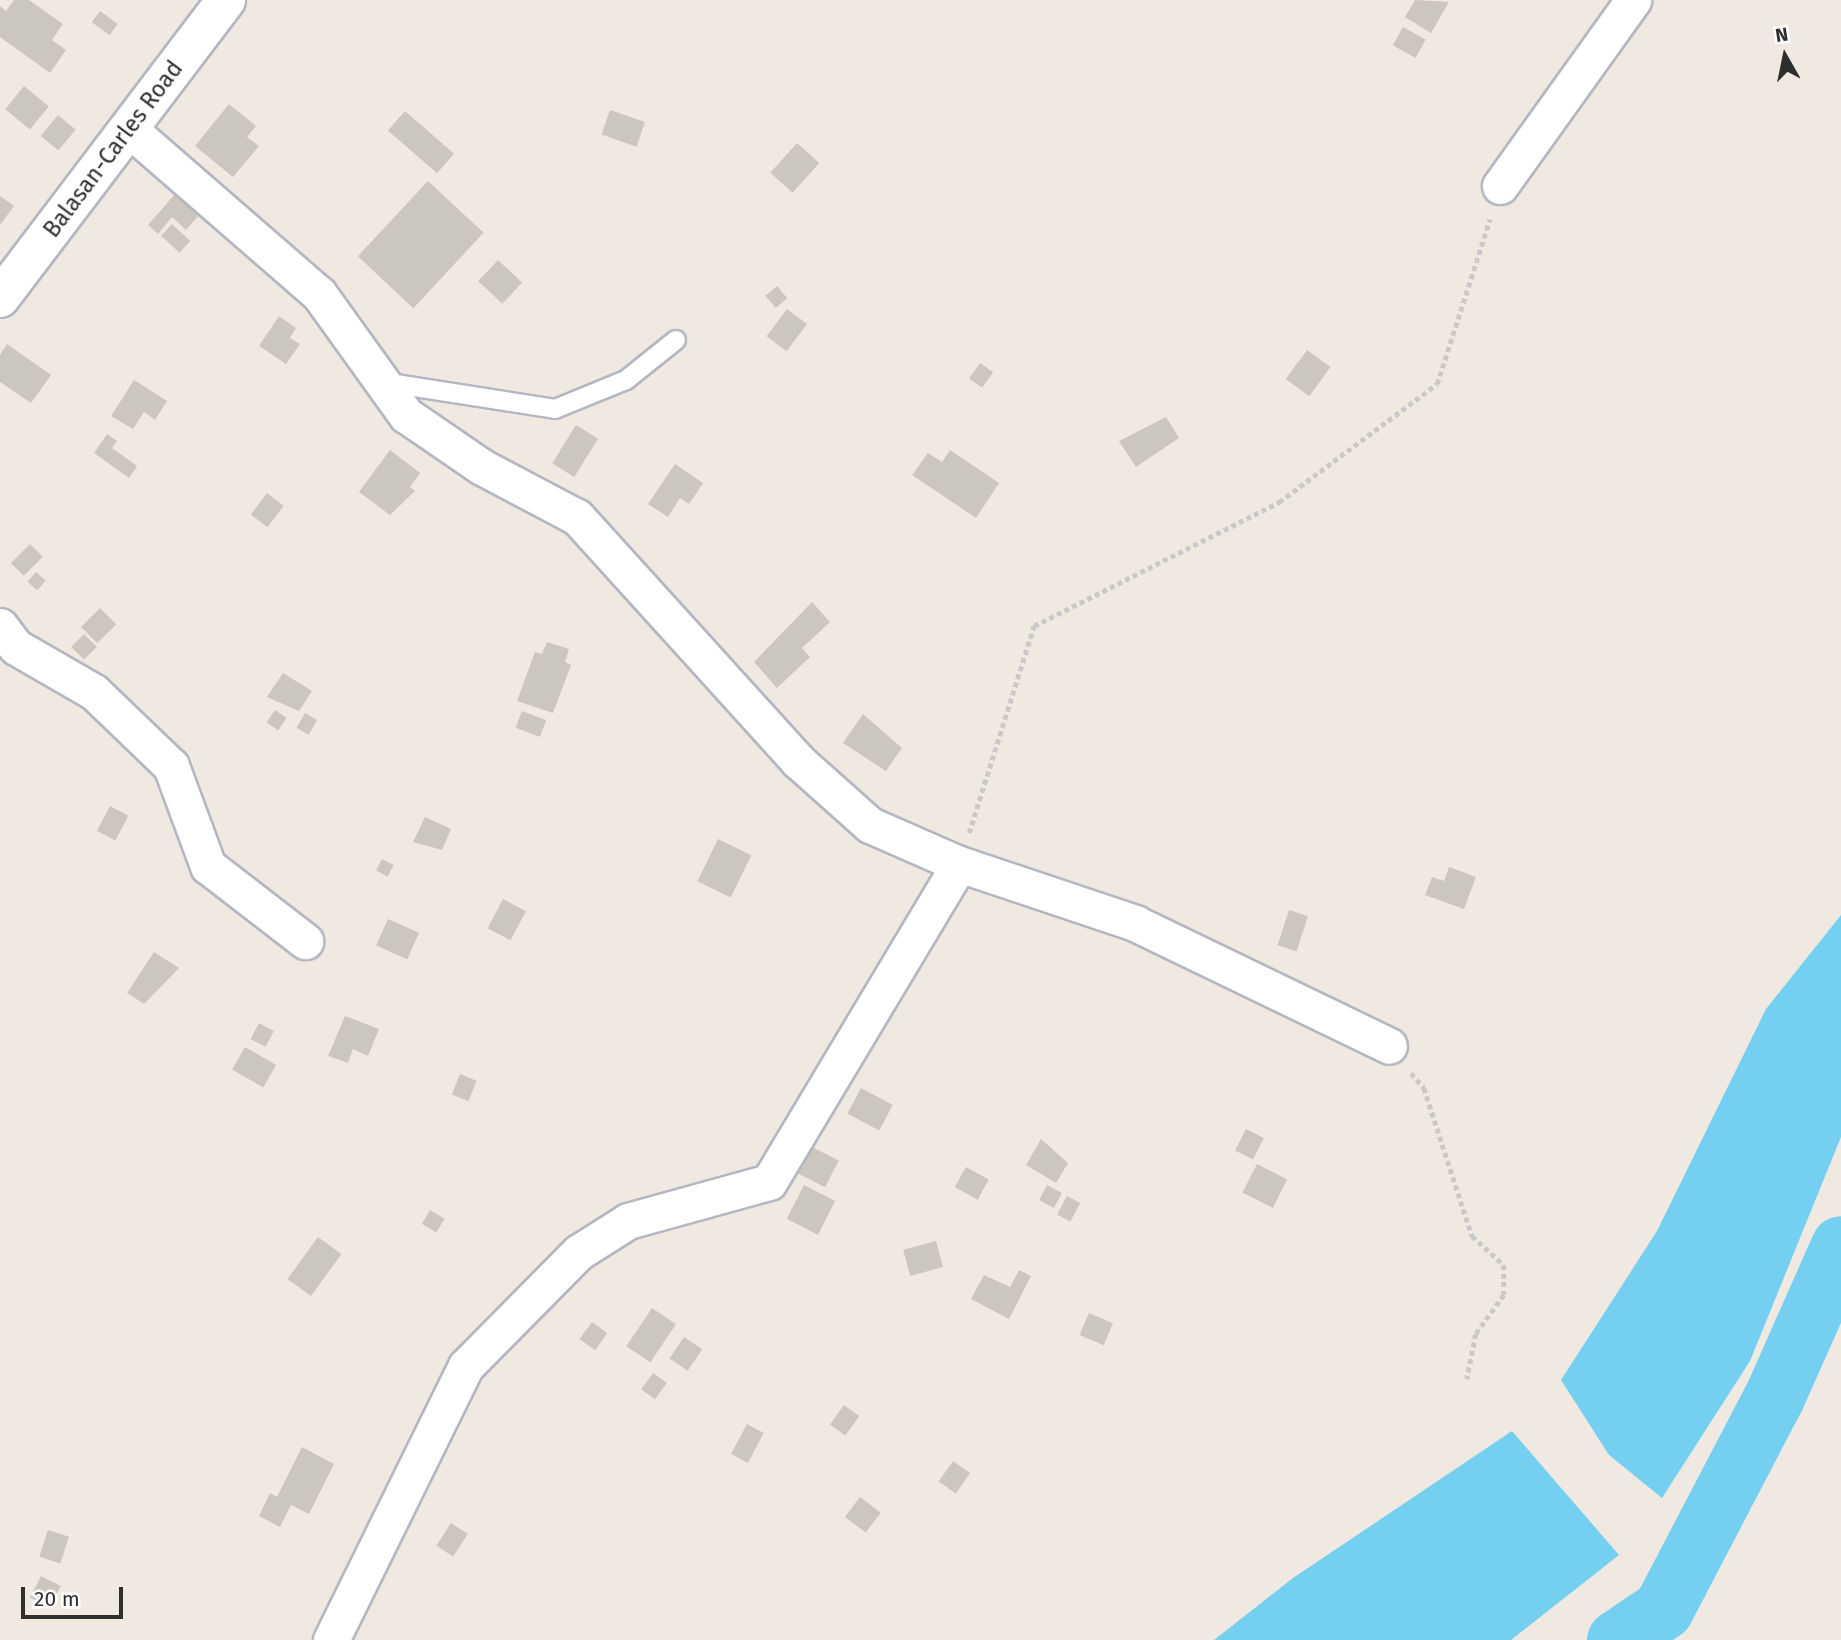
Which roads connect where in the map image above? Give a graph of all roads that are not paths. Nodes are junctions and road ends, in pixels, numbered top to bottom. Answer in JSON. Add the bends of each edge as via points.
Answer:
{"nodes":[{"id":1,"x":226,"y":0,"type":"edge"},
{"id":2,"x":1633,"y":0,"type":"edge"},
{"id":3,"x":129,"y":128,"type":"junction"},
{"id":4,"x":1500,"y":186,"type":"road end"},
{"id":5,"x":0,"y":298,"type":"edge"},
{"id":6,"x":676,"y":340,"type":"dead end"},
{"id":7,"x":383,"y":382,"type":"junction"},
{"id":8,"x":0,"y":626,"type":"edge"},
{"id":9,"x":960,"y":864,"type":"junction"},
{"id":10,"x":304,"y":941,"type":"dead end"},
{"id":11,"x":1389,"y":1046,"type":"road end"},
{"id":12,"x":331,"y":1640,"type":"edge"}],
"edges":[{"from":1,"to":3,"type":"main road","name":"Balasan-Carles Road"},
{"from":2,"to":4,"type":"street"},
{"from":3,"to":5,"type":"main road","name":"Balasan-Carles Road"},
{"from":3,"to":7,"type":"street","via":[[319,294]]},
{"from":6,"to":7,"type":"lane","via":[[626,380],[555,409]]},
{"from":7,"to":9,"type":"street","via":[[406,415],[482,467],[577,517],[796,760],[870,825]]},
{"from":8,"to":10,"type":"street","via":[[16,648],[94,692],[171,766],[208,866]]},
{"from":9,"to":11,"type":"street","via":[[1135,923]]},
{"from":9,"to":12,"type":"street","via":[[769,1182],[628,1221],[579,1252],[466,1366]]}]}
